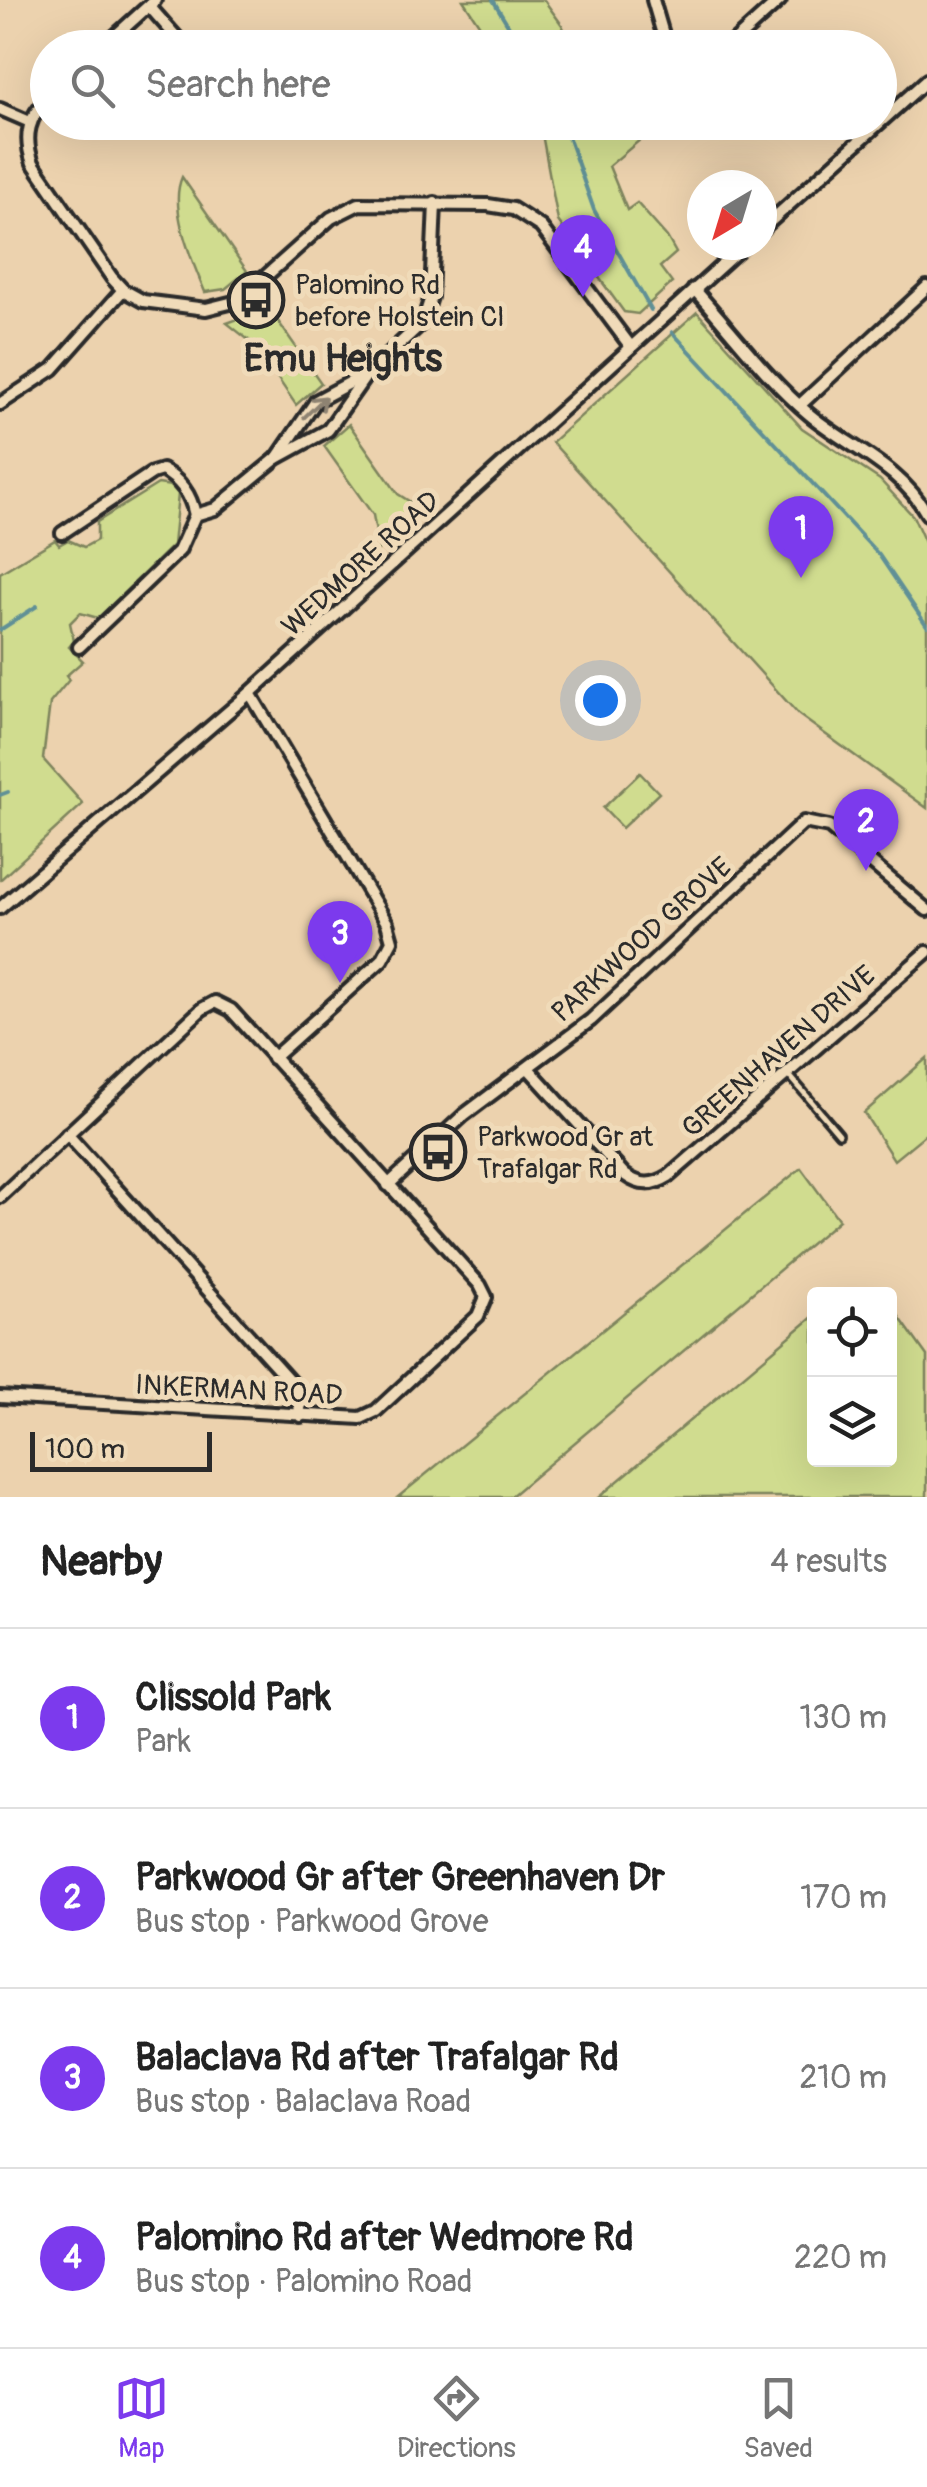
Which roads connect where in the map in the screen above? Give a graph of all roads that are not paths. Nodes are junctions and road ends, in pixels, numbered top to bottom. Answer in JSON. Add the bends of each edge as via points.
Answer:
{"nodes":[{"id":1,"x":653,"y":0,"type":"edge"},
{"id":2,"x":780,"y":0,"type":"edge"},
{"id":3,"x":152,"y":3,"type":"edge"},
{"id":4,"x":122,"y":30,"type":"edge"},
{"id":5,"x":172,"y":30,"type":"edge"},
{"id":6,"x":662,"y":30,"type":"edge"},
{"id":7,"x":747,"y":30,"type":"edge"},
{"id":8,"x":927,"y":80,"type":"edge"},
{"id":9,"x":897,"y":107,"type":"edge"},
{"id":10,"x":0,"y":109,"type":"edge"},
{"id":11,"x":30,"y":122,"type":"joint"},
{"id":12,"x":861,"y":140,"type":"edge"},
{"id":13,"x":434,"y":203,"type":"junction"},
{"id":14,"x":777,"y":215,"type":"edge"},
{"id":15,"x":727,"y":260,"type":"edge"},
{"id":16,"x":927,"y":287,"type":"edge"},
{"id":17,"x":694,"y":289,"type":"junction"},
{"id":18,"x":123,"y":290,"type":"junction"},
{"id":19,"x":631,"y":347,"type":"junction"},
{"id":20,"x":368,"y":372,"type":"junction"},
{"id":21,"x":0,"y":404,"type":"edge"},
{"id":22,"x":800,"y":406,"type":"junction"},
{"id":23,"x":276,"y":458,"type":"junction"},
{"id":24,"x":922,"y":496,"type":"edge"},
{"id":25,"x":927,"y":514,"type":"edge"},
{"id":26,"x":196,"y":515,"type":"junction"},
{"id":27,"x":62,"y":532,"type":"dead end"},
{"id":28,"x":79,"y":646,"type":"dead end"},
{"id":29,"x":250,"y":693,"type":"junction"},
{"id":30,"x":0,"y":908,"type":"edge"},
{"id":31,"x":927,"y":910,"type":"edge"},
{"id":32,"x":927,"y":952,"type":"edge"},
{"id":33,"x":272,"y":1058,"type":"junction"},
{"id":34,"x":528,"y":1068,"type":"junction"},
{"id":35,"x":788,"y":1073,"type":"junction"},
{"id":36,"x":67,"y":1134,"type":"junction"},
{"id":37,"x":839,"y":1134,"type":"dead end"},
{"id":38,"x":388,"y":1185,"type":"junction"},
{"id":39,"x":0,"y":1197,"type":"edge"},
{"id":40,"x":0,"y":1397,"type":"edge"},
{"id":41,"x":301,"y":1416,"type":"junction"}],
"edges":[{"from":1,"to":6,"type":"street"},
{"from":2,"to":7,"type":"street"},
{"from":3,"to":4,"type":"street"},
{"from":3,"to":5,"type":"street"},
{"from":8,"to":9,"type":"street"},
{"from":10,"to":11,"type":"street"},
{"from":11,"to":18,"type":"street","via":[[33,163]]},
{"from":12,"to":14,"type":"street"},
{"from":13,"to":18,"type":"street","via":[[346,208],[228,306],[166,306]]},
{"from":13,"to":19,"type":"street","via":[[504,207],[536,222]]},
{"from":13,"to":20,"type":"street","via":[[428,311]]},
{"from":15,"to":17,"type":"street","name":"WEDMORE ROAD"},
{"from":16,"to":22,"type":"street"},
{"from":17,"to":19,"type":"street","name":"WEDMORE ROAD"},
{"from":17,"to":22,"type":"street"},
{"from":18,"to":21,"type":"street","via":[[53,369]]},
{"from":19,"to":29,"type":"street","name":"WEDMORE ROAD"},
{"from":23,"to":20,"type":"street","one_way":true,"via":[[316,402]]},
{"from":20,"to":23,"type":"street","via":[[333,425]]},
{"from":22,"to":24,"type":"street"},
{"from":23,"to":26,"type":"street","via":[[214,509]]},
{"from":24,"to":25,"type":"street"},
{"from":26,"to":27,"type":"street","via":[[191,497],[162,470]]},
{"from":26,"to":28,"type":"street","via":[[180,550]]},
{"from":29,"to":30,"type":"street","name":"WEDMORE ROAD"},
{"from":29,"to":33,"type":"street","via":[[392,941],[382,960]]},
{"from":31,"to":34,"type":"street","name":"PARKWOOD GROVE","via":[[829,828],[804,822],[590,1020]]},
{"from":32,"to":35,"type":"street","name":"GREENHAVEN DRIVE"},
{"from":33,"to":36,"type":"street","via":[[231,1010],[211,1002]]},
{"from":33,"to":38,"type":"street"},
{"from":34,"to":35,"type":"street","name":"GREENHAVEN DRIVE","via":[[625,1175],[647,1184],[669,1176]]},
{"from":34,"to":38,"type":"street","name":"PARKWOOD GROVE"},
{"from":35,"to":37,"type":"lane"},
{"from":36,"to":39,"type":"street"},
{"from":36,"to":41,"type":"street","via":[[296,1388]]},
{"from":38,"to":41,"type":"street","name":"INKERMAN ROAD","via":[[480,1285],[486,1300],[478,1316],[369,1416]]},
{"from":40,"to":41,"type":"street","name":"INKERMAN ROAD"}]}
